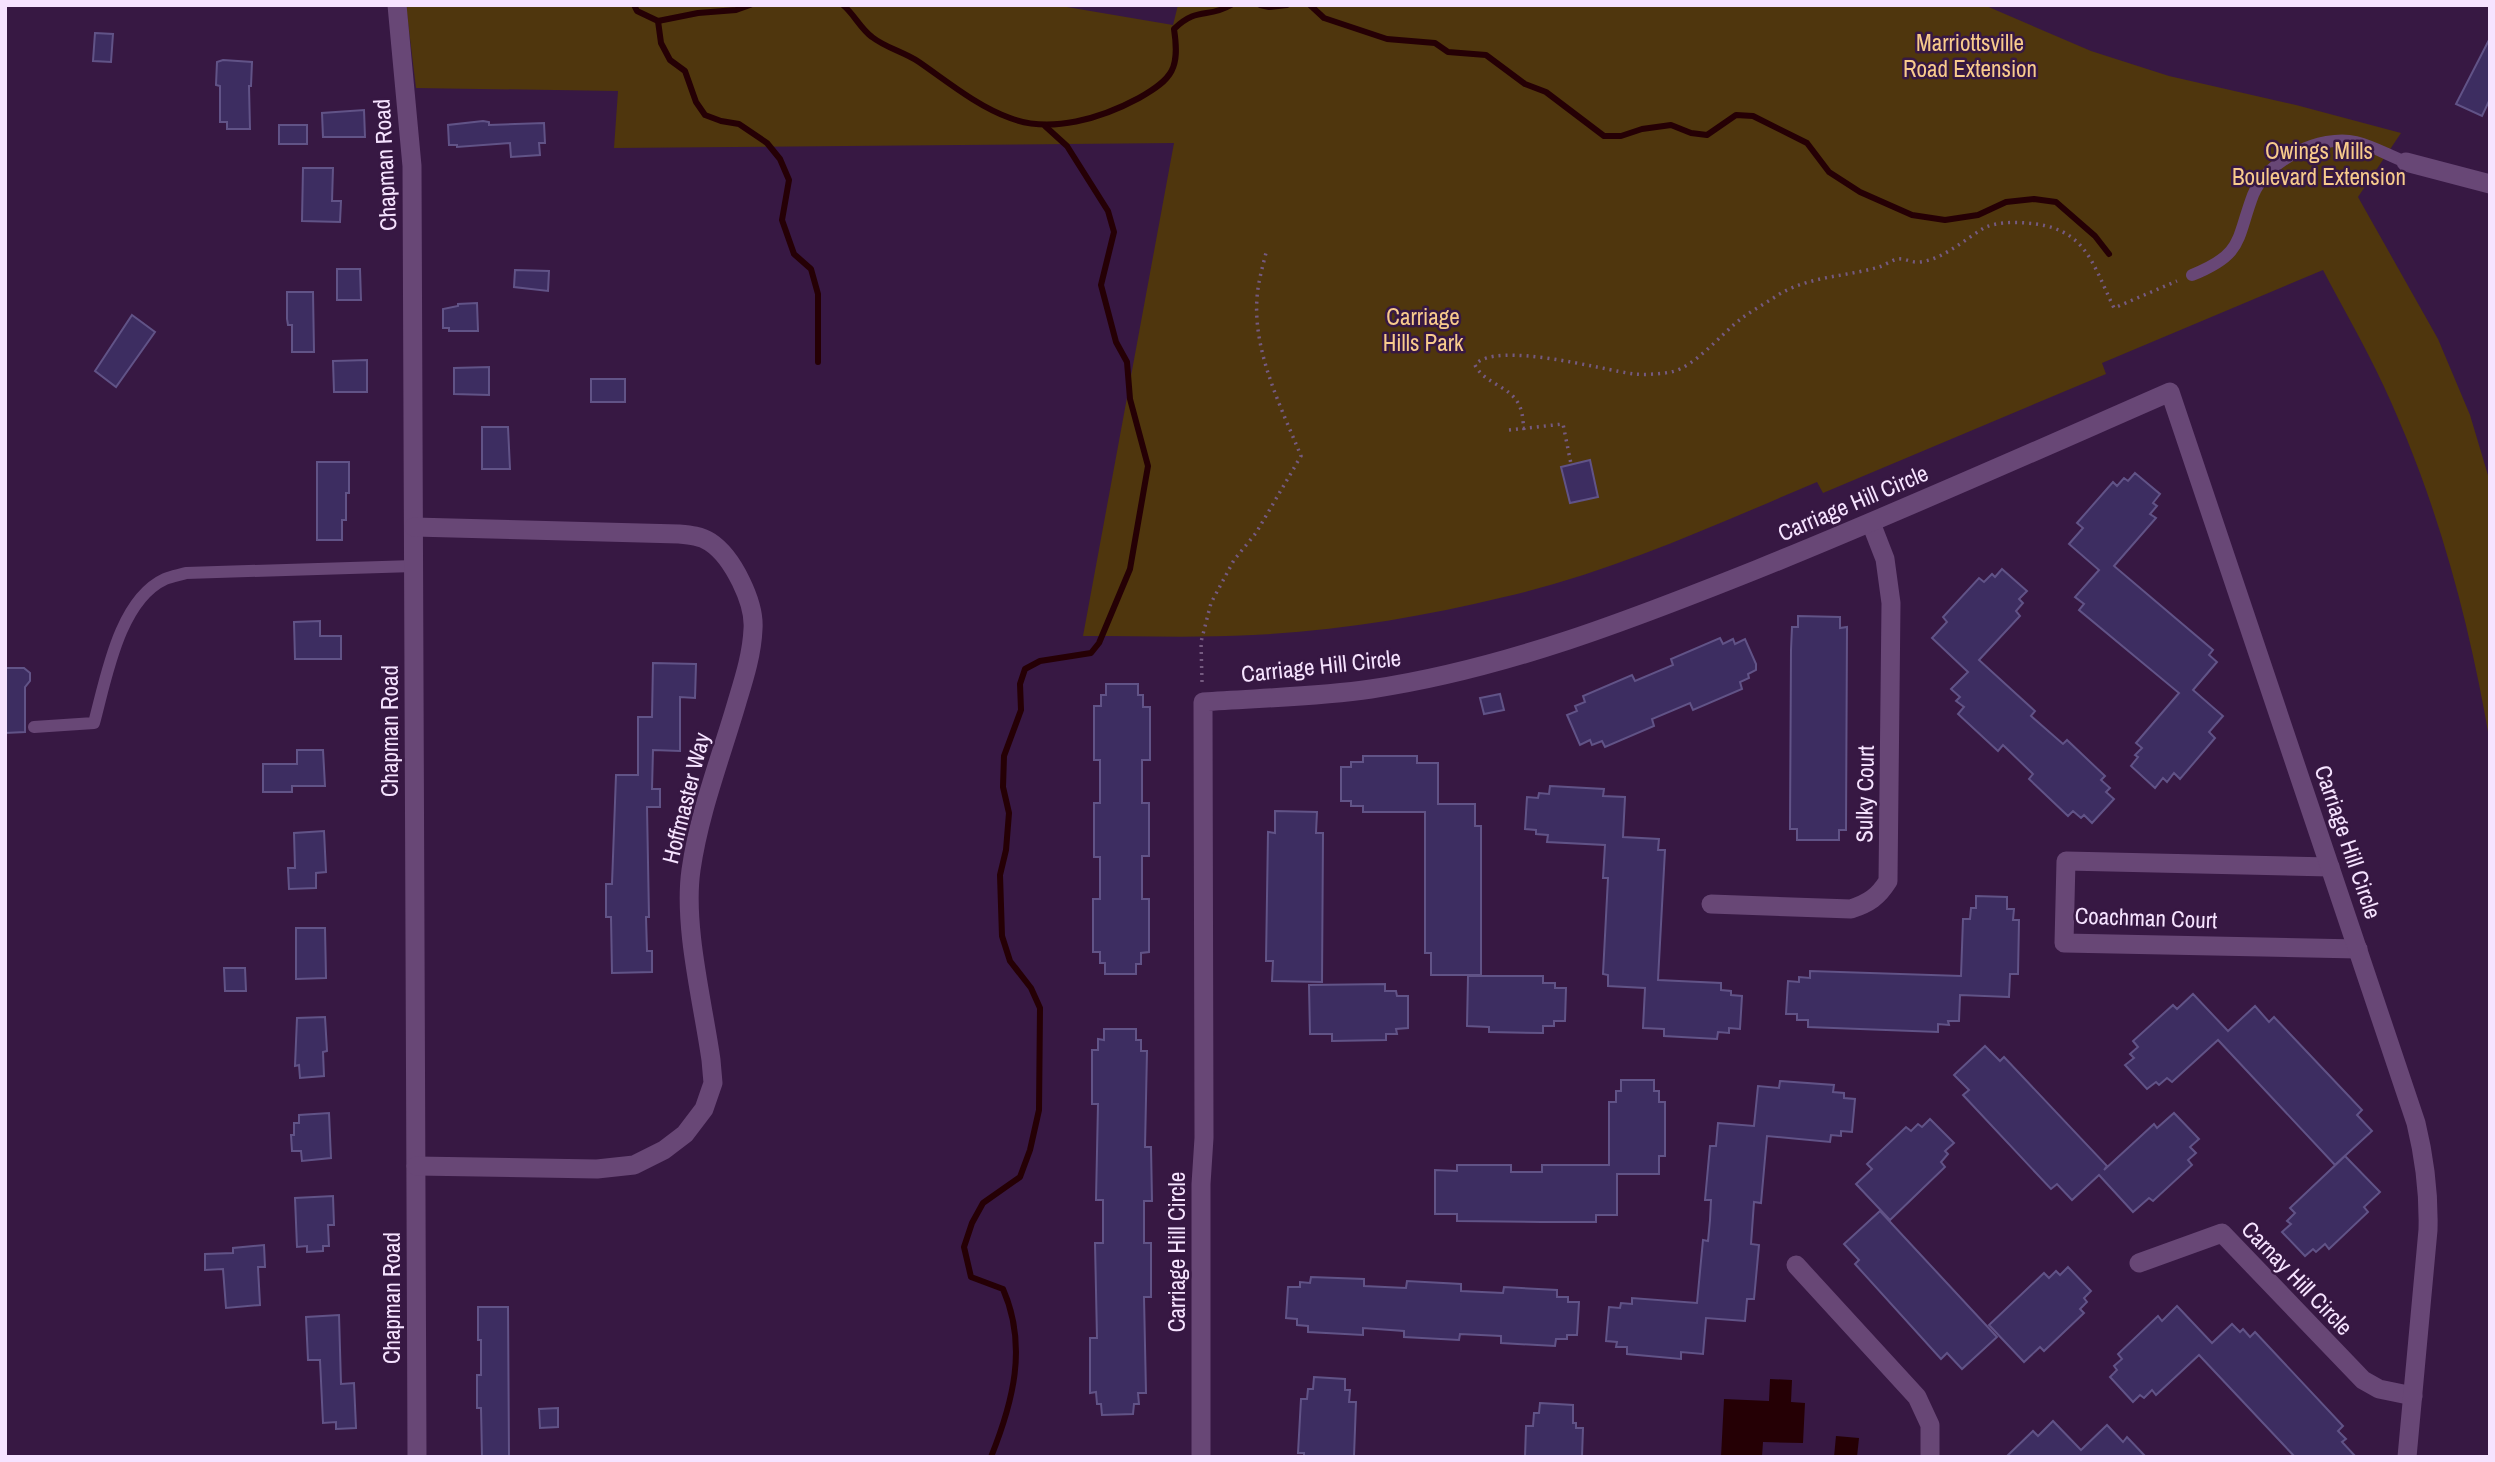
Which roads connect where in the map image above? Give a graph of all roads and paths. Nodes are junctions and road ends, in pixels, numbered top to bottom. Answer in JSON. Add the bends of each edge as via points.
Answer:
{"nodes":[{"id":1,"x":397,"y":5,"type":"edge"},
{"id":2,"x":2406,"y":162,"type":"joint"},
{"id":3,"x":2490,"y":184,"type":"edge"},
{"id":4,"x":1267,"y":249,"type":"dead end"},
{"id":5,"x":2192,"y":275,"type":"joint"},
{"id":6,"x":1509,"y":430,"type":"dead end"},
{"id":7,"x":1524,"y":430,"type":"junction"},
{"id":8,"x":1571,"y":464,"type":"dead end"},
{"id":9,"x":1871,"y":523,"type":"junction"},
{"id":10,"x":414,"y":527,"type":"junction"},
{"id":11,"x":414,"y":566,"type":"junction"},
{"id":12,"x":1203,"y":702,"type":"junction"},
{"id":13,"x":34,"y":727,"type":"dead end"},
{"id":14,"x":2330,"y":867,"type":"junction"},
{"id":15,"x":1711,"y":904,"type":"dead end"},
{"id":16,"x":2358,"y":949,"type":"junction"},
{"id":17,"x":416,"y":1166,"type":"junction"},
{"id":18,"x":2139,"y":1263,"type":"dead end"},
{"id":19,"x":1796,"y":1265,"type":"dead end"},
{"id":20,"x":2413,"y":1396,"type":"junction"},
{"id":21,"x":418,"y":1457,"type":"edge"},
{"id":22,"x":1201,"y":1457,"type":"edge"},
{"id":23,"x":1930,"y":1457,"type":"edge"},
{"id":24,"x":2407,"y":1457,"type":"edge"}],
"edges":[{"from":1,"to":10,"type":"street","name":"Chapman Road","via":[[412,166]]},
{"from":2,"to":3,"type":"street"},
{"from":2,"to":5,"type":"lane","via":[[2356,142],[2330,140],[2292,154],[2261,179],[2233,251]]},
{"from":4,"to":12,"type":"path","via":[[1257,296],[1257,323],[1268,369],[1301,456],[1210,603],[1201,642]]},
{"from":5,"to":7,"type":"path","via":[[2114,307],[2078,240],[2038,224],[1988,226],[1933,259],[1916,263],[1899,259],[1809,280],[1781,293],[1678,371],[1636,374],[1550,357],[1479,359],[1478,371],[1513,395],[1521,408]]},
{"from":6,"to":7,"type":"path"},
{"from":7,"to":8,"type":"path","via":[[1563,424]]},
{"from":9,"to":12,"type":"street","name":"Carriage Hill Circle","via":[[1616,624],[1487,665],[1370,689]]},
{"from":9,"to":14,"type":"street","name":"Carriage Hill Circle","via":[[2170,391]]},
{"from":9,"to":15,"type":"street","name":"Sulky Court","via":[[1885,559],[1891,603],[1888,881],[1869,903],[1851,909]]},
{"from":10,"to":11,"type":"street","name":"Chapman Road"},
{"from":10,"to":17,"type":"street","name":"Hoffmaster Way","via":[[696,536],[711,543],[733,569],[752,608],[754,630],[691,871],[689,914],[713,1083],[704,1109],[685,1134],[634,1165],[597,1170]]},
{"from":11,"to":13,"type":"lane","via":[[187,573],[165,579],[150,589],[125,623],[94,723]]},
{"from":11,"to":17,"type":"street","name":"Chapman Road"},
{"from":12,"to":22,"type":"street","name":"Carriage Hill Circle"},
{"from":14,"to":16,"type":"street","name":"Carriage Hill Circle"},
{"from":14,"to":16,"type":"street","name":"Coachman Court","via":[[2066,861],[2064,943]]},
{"from":16,"to":20,"type":"street","name":"Carriage Hill Circle","via":[[2425,1159],[2428,1230]]},
{"from":17,"to":21,"type":"street","name":"Chapman Road"},
{"from":18,"to":20,"type":"street","name":"Carnay Hill Circle","via":[[2222,1233],[2363,1380],[2379,1389]]},
{"from":19,"to":23,"type":"street","via":[[1917,1397],[1930,1425]]},
{"from":20,"to":24,"type":"street","name":"Carriage Hill Circle"}]}
